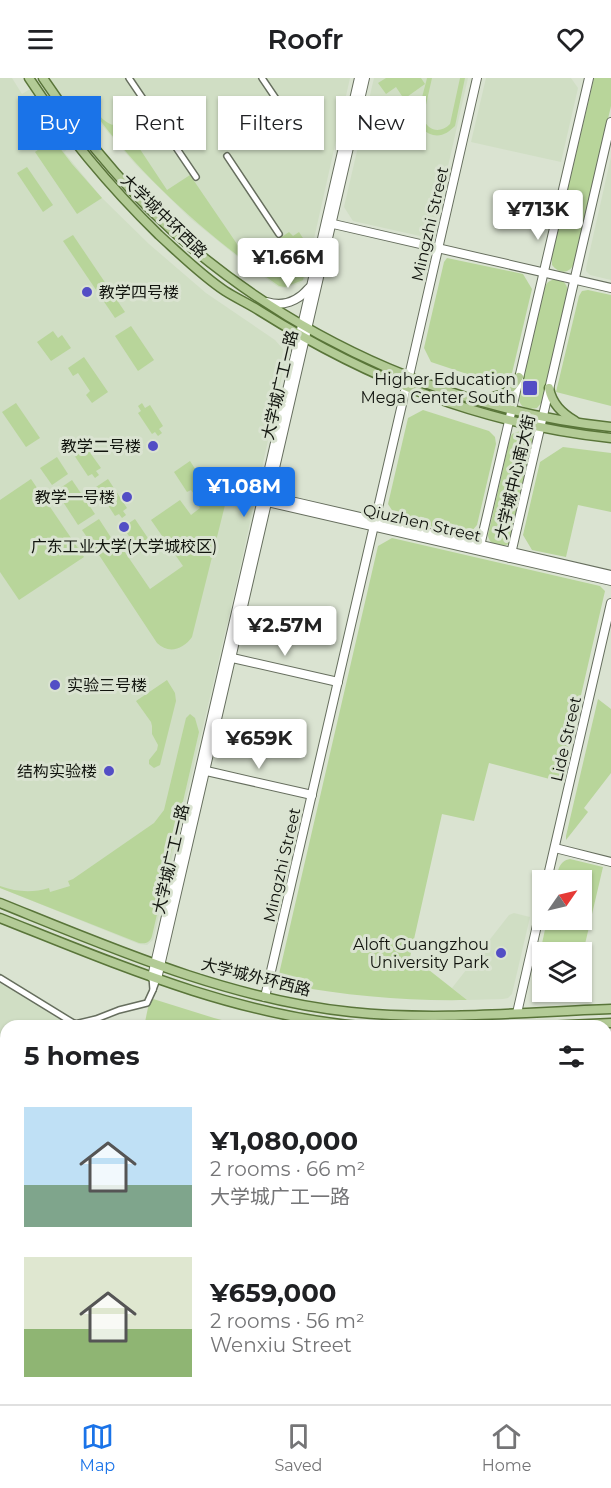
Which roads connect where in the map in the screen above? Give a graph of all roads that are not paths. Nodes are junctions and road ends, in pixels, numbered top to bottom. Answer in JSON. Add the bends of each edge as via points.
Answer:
{"nodes":[{"id":1,"x":29,"y":78,"type":"edge"},
{"id":2,"x":129,"y":78,"type":"edge"},
{"id":3,"x":262,"y":78,"type":"edge"},
{"id":4,"x":359,"y":78,"type":"edge"},
{"id":5,"x":365,"y":78,"type":"edge"},
{"id":6,"x":477,"y":78,"type":"edge"},
{"id":7,"x":588,"y":78,"type":"edge"},
{"id":8,"x":44,"y":79,"type":"edge"},
{"id":9,"x":274,"y":96,"type":"edge"},
{"id":10,"x":611,"y":122,"type":"edge"},
{"id":11,"x":227,"y":156,"type":"dead end"},
{"id":12,"x":196,"y":177,"type":"dead end"},
{"id":13,"x":329,"y":223,"type":"junction"},
{"id":14,"x":279,"y":234,"type":"dead end"},
{"id":15,"x":438,"y":248,"type":"junction"},
{"id":16,"x":544,"y":272,"type":"junction"},
{"id":17,"x":575,"y":279,"type":"junction"},
{"id":18,"x":311,"y":284,"type":"junction"},
{"id":19,"x":611,"y":288,"type":"edge"},
{"id":20,"x":266,"y":302,"type":"junction"},
{"id":21,"x":305,"y":326,"type":"junction"},
{"id":22,"x":302,"y":337,"type":"junction"},
{"id":23,"x":409,"y":376,"type":"junction"},
{"id":24,"x":519,"y":377,"type":"junction"},
{"id":25,"x":406,"y":387,"type":"junction"},
{"id":26,"x":549,"y":388,"type":"junction"},
{"id":27,"x":474,"y":399,"type":"junction"},
{"id":28,"x":512,"y":410,"type":"junction"},
{"id":29,"x":543,"y":417,"type":"junction"},
{"id":30,"x":509,"y":421,"type":"junction"},
{"id":31,"x":578,"y":423,"type":"junction"},
{"id":32,"x":611,"y":427,"type":"edge"},
{"id":33,"x":540,"y":428,"type":"junction"},
{"id":34,"x":611,"y":438,"type":"edge"},
{"id":35,"x":265,"y":498,"type":"junction"},
{"id":36,"x":375,"y":523,"type":"junction"},
{"id":37,"x":480,"y":548,"type":"junction"},
{"id":38,"x":511,"y":555,"type":"junction"},
{"id":39,"x":611,"y":575,"type":"edge"},
{"id":40,"x":611,"y":581,"type":"edge"},
{"id":41,"x":611,"y":603,"type":"edge"},
{"id":42,"x":229,"y":657,"type":"junction"},
{"id":43,"x":338,"y":682,"type":"junction"},
{"id":44,"x":202,"y":770,"type":"junction"},
{"id":45,"x":312,"y":795,"type":"junction"},
{"id":46,"x":555,"y":848,"type":"junction"},
{"id":47,"x":611,"y":862,"type":"edge"},
{"id":48,"x":550,"y":870,"type":"edge"},
{"id":49,"x":0,"y":903,"type":"edge"},
{"id":50,"x":0,"y":918,"type":"edge"},
{"id":51,"x":536,"y":930,"type":"edge"},
{"id":52,"x":158,"y":965,"type":"junction"},
{"id":53,"x":192,"y":976,"type":"junction"},
{"id":54,"x":0,"y":978,"type":"edge"},
{"id":55,"x":154,"y":978,"type":"junction"},
{"id":56,"x":188,"y":989,"type":"junction"},
{"id":57,"x":265,"y":997,"type":"junction"},
{"id":58,"x":611,"y":1009,"type":"edge"},
{"id":59,"x":517,"y":1013,"type":"junction"},
{"id":60,"x":68,"y":1020,"type":"edge"},
{"id":61,"x":92,"y":1020,"type":"edge"},
{"id":62,"x":313,"y":1020,"type":"edge"}],
"edges":[{"from":1,"to":22,"type":"main road","name":"大学城中环西路","via":[[75,143],[132,209],[225,291]]},
{"from":2,"to":12,"type":"street"},
{"from":3,"to":9,"type":"street"},
{"from":4,"to":13,"type":"street","name":"大学城广工一路"},
{"from":5,"to":13,"type":"street","name":"大学城广工一路"},
{"from":6,"to":15,"type":"street","name":"Mingzhi Street"},
{"from":7,"to":16,"type":"street","name":"大学城中心南大街"},
{"from":8,"to":20,"type":"main road","name":"大学城中环西路","via":[[122,180],[191,247]]},
{"from":10,"to":17,"type":"street","name":"大学城中心南大街"},
{"from":11,"to":14,"type":"street"},
{"from":13,"to":15,"type":"street"},
{"from":13,"to":18,"type":"street","name":"大学城广工一路"},
{"from":13,"to":21,"type":"street","name":"大学城广工一路"},
{"from":15,"to":16,"type":"street"},
{"from":15,"to":23,"type":"street","name":"Mingzhi Street"},
{"from":16,"to":17,"type":"street"},
{"from":16,"to":24,"type":"street","name":"大学城中心南大街"},
{"from":17,"to":19,"type":"street"},
{"from":17,"to":26,"type":"street","name":"大学城中心南大街"},
{"from":18,"to":20,"type":"street","via":[[293,301]]},
{"from":18,"to":21,"type":"street","name":"大学城广工一路"},
{"from":20,"to":21,"type":"main road","name":"大学城中环西路"},
{"from":21,"to":22,"type":"street","name":"大学城广工一路"},
{"from":21,"to":23,"type":"main road","name":"大学城中环西路"},
{"from":22,"to":25,"type":"main road","name":"大学城中环西路"},
{"from":22,"to":35,"type":"street","name":"大学城广工一路"},
{"from":23,"to":27,"type":"main road","name":"大学城中环西路"},
{"from":24,"to":27,"type":"main road","via":[[505,394]]},
{"from":24,"to":28,"type":"street","name":"大学城中心南大街"},
{"from":25,"to":30,"type":"main road","name":"大学城中环西路"},
{"from":25,"to":36,"type":"street","name":"Mingzhi Street"},
{"from":26,"to":29,"type":"street","name":"大学城中心南大街"},
{"from":26,"to":31,"type":"main road","via":[[558,408]]},
{"from":27,"to":28,"type":"main road","name":"大学城中环西路"},
{"from":28,"to":29,"type":"main road","name":"大学城中环西路"},
{"from":28,"to":30,"type":"street","name":"大学城中心南大街"},
{"from":29,"to":31,"type":"main road","name":"大学城中环西路"},
{"from":29,"to":33,"type":"street","name":"大学城中心南大街"},
{"from":30,"to":33,"type":"main road","name":"大学城中环西路"},
{"from":30,"to":37,"type":"street","name":"大学城中心南大街"},
{"from":31,"to":32,"type":"main road","name":"大学城中环西路"},
{"from":33,"to":34,"type":"main road","name":"大学城中环西路"},
{"from":33,"to":38,"type":"street","name":"大学城中心南大街"},
{"from":35,"to":36,"type":"street","name":"Qiuzhen Street"},
{"from":35,"to":42,"type":"street","name":"大学城广工一路"},
{"from":36,"to":37,"type":"street","name":"Qiuzhen Street"},
{"from":36,"to":43,"type":"street","name":"Mingzhi Street"},
{"from":37,"to":38,"type":"street","name":"Qiuzhen Street"},
{"from":38,"to":39,"type":"street","name":"Qiuzhen Street"},
{"from":38,"to":40,"type":"street","name":"Qiuzhen Street"},
{"from":41,"to":46,"type":"street","name":"Lide Street"},
{"from":42,"to":43,"type":"street"},
{"from":42,"to":44,"type":"street","name":"大学城广工一路"},
{"from":43,"to":45,"type":"street","name":"Mingzhi Street"},
{"from":44,"to":45,"type":"street"},
{"from":44,"to":52,"type":"street","name":"大学城广工一路"},
{"from":45,"to":57,"type":"street","name":"Mingzhi Street"},
{"from":46,"to":47,"type":"street"},
{"from":46,"to":48,"type":"street","name":"Lide Street"},
{"from":49,"to":52,"type":"main road","name":"大学城外环西路"},
{"from":50,"to":55,"type":"main road","name":"大学城外环西路"},
{"from":51,"to":59,"type":"street"},
{"from":52,"to":53,"type":"main road","name":"大学城外环西路"},
{"from":52,"to":55,"type":"street","name":"大学城广工一路"},
{"from":53,"to":56,"type":"main road","via":[[184,980]]},
{"from":53,"to":57,"type":"main road","name":"大学城外环西路"},
{"from":54,"to":60,"type":"street"},
{"from":55,"to":56,"type":"main road","name":"大学城外环西路"},
{"from":55,"to":61,"type":"street","via":[[147,1004]]},
{"from":56,"to":62,"type":"main road","name":"大学城外环西路","via":[[256,1009]]},
{"from":57,"to":59,"type":"main road","name":"大学城外环西路","via":[[386,1015]]},
{"from":58,"to":59,"type":"main road","name":"大学城外环西路"}]}
